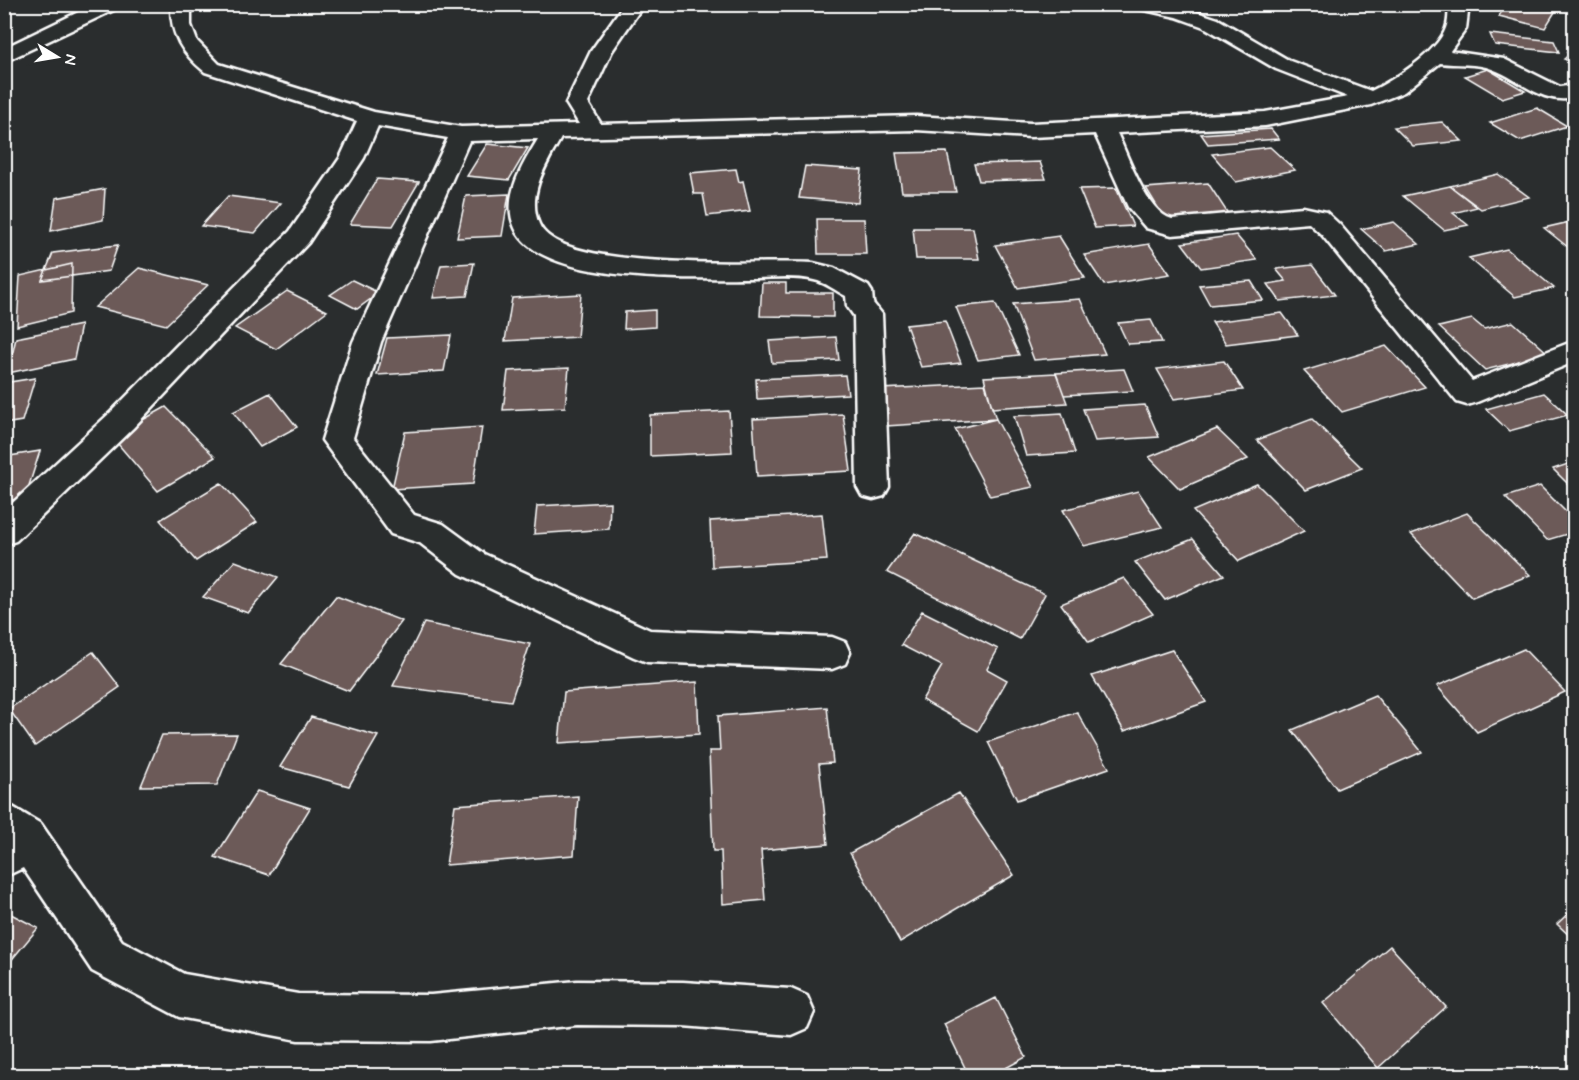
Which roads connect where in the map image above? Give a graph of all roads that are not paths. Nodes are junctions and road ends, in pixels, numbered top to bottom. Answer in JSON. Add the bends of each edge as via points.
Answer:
{"nodes":[{"id":1,"x":111,"y":4,"type":"edge"},
{"id":2,"x":181,"y":4,"type":"edge"},
{"id":3,"x":635,"y":4,"type":"edge"},
{"id":4,"x":1143,"y":4,"type":"edge"},
{"id":5,"x":1459,"y":4,"type":"edge"},
{"id":6,"x":4,"y":56,"type":"edge"},
{"id":7,"x":1436,"y":56,"type":"junction"},
{"id":8,"x":1575,"y":92,"type":"edge"},
{"id":9,"x":1371,"y":99,"type":"junction"},
{"id":10,"x":370,"y":118,"type":"junction"},
{"id":11,"x":1104,"y":128,"type":"junction"},
{"id":12,"x":594,"y":130,"type":"junction"},
{"id":13,"x":554,"y":131,"type":"junction"},
{"id":14,"x":461,"y":134,"type":"junction"},
{"id":15,"x":1575,"y":351,"type":"edge"},
{"id":16,"x":873,"y":487,"type":"dead end"},
{"id":17,"x":4,"y":532,"type":"edge"},
{"id":18,"x":832,"y":653,"type":"dead end"},
{"id":19,"x":12,"y":839,"type":"edge"},
{"id":20,"x":791,"y":1012,"type":"dead end"}],
"edges":[{"from":1,"to":6,"type":"street"},
{"from":2,"to":10,"type":"street","via":[[180,25],[192,51],[212,68]]},
{"from":3,"to":12,"type":"street","via":[[595,60],[577,103]]},
{"from":4,"to":9,"type":"street","via":[[1211,23],[1282,65]]},
{"from":5,"to":7,"type":"street","via":[[1456,29]]},
{"from":7,"to":8,"type":"street","via":[[1497,63],[1562,95],[1569,90]]},
{"from":7,"to":9,"type":"street","via":[[1396,87]]},
{"from":9,"to":11,"type":"street","via":[[1265,120]]},
{"from":10,"to":14,"type":"street"},
{"from":10,"to":17,"type":"street","via":[[352,158],[299,237],[123,420]]},
{"from":11,"to":12,"type":"street","via":[[1031,130],[916,123]]},
{"from":11,"to":15,"type":"street","via":[[1140,207],[1155,223],[1172,227],[1303,214],[1317,217],[1467,395]]},
{"from":12,"to":13,"type":"street"},
{"from":13,"to":14,"type":"street"},
{"from":13,"to":16,"type":"street","via":[[525,184],[523,211],[527,231],[540,244],[567,256],[626,268],[815,271],[859,292],[860,306],[868,314]]},
{"from":14,"to":18,"type":"street","via":[[367,342],[337,440],[403,525],[431,533],[472,564],[647,646]]},
{"from":19,"to":20,"type":"street","via":[[107,956],[179,994],[298,1017],[431,1018],[577,1003],[683,1004]]}]}
